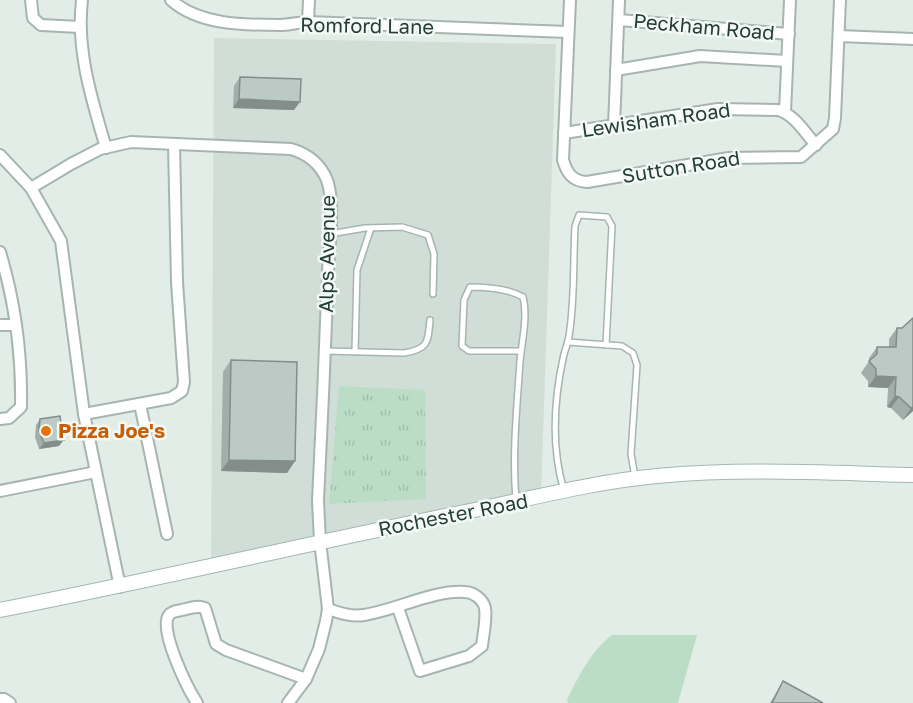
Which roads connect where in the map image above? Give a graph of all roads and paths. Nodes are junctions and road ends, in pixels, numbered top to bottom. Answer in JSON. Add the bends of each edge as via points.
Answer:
{"nodes":[{"id":1,"x":31,"y":0,"type":"edge"},
{"id":2,"x":82,"y":0,"type":"edge"},
{"id":3,"x":171,"y":0,"type":"edge"},
{"id":4,"x":309,"y":0,"type":"edge"},
{"id":5,"x":570,"y":0,"type":"edge"},
{"id":6,"x":619,"y":0,"type":"edge"},
{"id":7,"x":790,"y":0,"type":"edge"},
{"id":8,"x":840,"y":0,"type":"edge"},
{"id":9,"x":618,"y":20,"type":"junction"},
{"id":10,"x":308,"y":22,"type":"junction"},
{"id":11,"x":80,"y":27,"type":"junction"},
{"id":12,"x":568,"y":32,"type":"junction"},
{"id":13,"x":789,"y":34,"type":"junction"},
{"id":14,"x":839,"y":36,"type":"junction"},
{"id":15,"x":913,"y":39,"type":"edge"},
{"id":16,"x":787,"y":61,"type":"junction"},
{"id":17,"x":616,"y":70,"type":"junction"},
{"id":18,"x":785,"y":112,"type":"junction"},
{"id":19,"x":614,"y":126,"type":"junction"},
{"id":20,"x":564,"y":133,"type":"junction"},
{"id":21,"x":174,"y":145,"type":"junction"},
{"id":22,"x":816,"y":145,"type":"junction"},
{"id":23,"x":106,"y":148,"type":"junction"},
{"id":24,"x":0,"y":155,"type":"edge"},
{"id":25,"x":31,"y":188,"type":"junction"},
{"id":26,"x":371,"y":228,"type":"junction"},
{"id":27,"x":330,"y":234,"type":"junction"},
{"id":28,"x":0,"y":252,"type":"edge"},
{"id":29,"x":433,"y":294,"type":"dead end"},
{"id":30,"x":430,"y":321,"type":"dead end"},
{"id":31,"x":0,"y":325,"type":"edge"},
{"id":32,"x":16,"y":325,"type":"junction"},
{"id":33,"x":568,"y":342,"type":"junction"},
{"id":34,"x":606,"y":345,"type":"junction"},
{"id":35,"x":325,"y":351,"type":"junction"},
{"id":36,"x":521,"y":351,"type":"junction"},
{"id":37,"x":355,"y":352,"type":"junction"},
{"id":38,"x":140,"y":404,"type":"junction"},
{"id":39,"x":84,"y":414,"type":"junction"},
{"id":40,"x":0,"y":419,"type":"edge"},
{"id":41,"x":96,"y":472,"type":"junction"},
{"id":42,"x":913,"y":475,"type":"edge"},
{"id":43,"x":635,"y":480,"type":"junction"},
{"id":44,"x":0,"y":491,"type":"edge"},
{"id":45,"x":565,"y":492,"type":"junction"},
{"id":46,"x":516,"y":502,"type":"junction"},
{"id":47,"x":167,"y":534,"type":"dead end"},
{"id":48,"x":320,"y":541,"type":"junction"},
{"id":49,"x":120,"y":587,"type":"junction"},
{"id":50,"x":399,"y":608,"type":"junction"},
{"id":51,"x":328,"y":609,"type":"junction"},
{"id":52,"x":0,"y":610,"type":"edge"},
{"id":53,"x":306,"y":679,"type":"junction"},
{"id":54,"x":0,"y":699,"type":"edge"},
{"id":55,"x":10,"y":703,"type":"edge"},
{"id":56,"x":197,"y":703,"type":"edge"},
{"id":57,"x":288,"y":703,"type":"edge"}],
"edges":[{"from":1,"to":11,"type":"street","via":[[33,18],[41,25]]},
{"from":2,"to":11,"type":"street"},
{"from":3,"to":10,"type":"street","name":"Romford Lane","via":[[190,14],[216,21],[282,25]]},
{"from":4,"to":10,"type":"street"},
{"from":5,"to":12,"type":"street","name":"Sutton Road"},
{"from":6,"to":9,"type":"street"},
{"from":7,"to":13,"type":"street"},
{"from":8,"to":14,"type":"street","name":"Sutton Road"},
{"from":9,"to":13,"type":"street","name":"Peckham Road"},
{"from":9,"to":17,"type":"street"},
{"from":10,"to":12,"type":"street","name":"Romford Lane"},
{"from":11,"to":23,"type":"street","via":[[84,64]]},
{"from":12,"to":20,"type":"street","name":"Sutton Road"},
{"from":13,"to":16,"type":"street"},
{"from":14,"to":15,"type":"street"},
{"from":14,"to":22,"type":"street","name":"Sutton Road","via":[[833,129]]},
{"from":16,"to":17,"type":"street","via":[[700,56]]},
{"from":16,"to":18,"type":"street"},
{"from":17,"to":19,"type":"street"},
{"from":18,"to":19,"type":"street","name":"Lewisham Road","via":[[726,108]]},
{"from":18,"to":22,"type":"street"},
{"from":19,"to":20,"type":"street","name":"Lewisham Road"},
{"from":20,"to":22,"type":"street","name":"Sutton Road","via":[[565,168],[578,182],[729,158],[801,157]]},
{"from":21,"to":23,"type":"street","name":"Alps Avenue","via":[[131,142]]},
{"from":21,"to":27,"type":"street","name":"Alps Avenue","via":[[291,149],[303,153],[313,159],[330,189]]},
{"from":21,"to":38,"type":"street","via":[[184,382],[182,391],[171,398]]},
{"from":23,"to":25,"type":"street","name":"Alps Avenue"},
{"from":24,"to":25,"type":"street"},
{"from":25,"to":39,"type":"street","via":[[61,242]]},
{"from":26,"to":27,"type":"lane"},
{"from":26,"to":29,"type":"lane","via":[[402,227],[428,235],[434,254]]},
{"from":26,"to":37,"type":"lane","via":[[357,270]]},
{"from":27,"to":35,"type":"street","name":"Alps Avenue"},
{"from":28,"to":32,"type":"street"},
{"from":30,"to":37,"type":"lane","via":[[424,348],[404,354]]},
{"from":31,"to":32,"type":"street"},
{"from":32,"to":40,"type":"street","via":[[21,407],[9,418]]},
{"from":33,"to":34,"type":"lane"},
{"from":33,"to":34,"type":"lane","via":[[576,218],[607,217],[612,226]]},
{"from":33,"to":45,"type":"lane","via":[[556,414],[558,470]]},
{"from":34,"to":43,"type":"lane","via":[[629,349],[636,358],[632,454]]},
{"from":35,"to":37,"type":"lane"},
{"from":35,"to":48,"type":"street","name":"Alps Avenue","via":[[318,501]]},
{"from":36,"to":36,"type":"lane","via":[[523,297],[470,287],[464,300],[462,346],[469,351]]},
{"from":36,"to":46,"type":"lane","via":[[513,456]]},
{"from":38,"to":39,"type":"street"},
{"from":38,"to":47,"type":"street"},
{"from":39,"to":41,"type":"street"},
{"from":41,"to":44,"type":"street"},
{"from":41,"to":49,"type":"street"},
{"from":42,"to":43,"type":"street","name":"Rochester Road","via":[[729,472]]},
{"from":43,"to":45,"type":"street","name":"Rochester Road"},
{"from":45,"to":46,"type":"street","name":"Rochester Road"},
{"from":46,"to":48,"type":"street","name":"Rochester Road"},
{"from":48,"to":49,"type":"street","name":"Rochester Road"},
{"from":48,"to":51,"type":"street","name":"Alps Avenue"},
{"from":49,"to":52,"type":"street","name":"Rochester Road"},
{"from":50,"to":50,"type":"street","via":[[451,593],[473,594],[485,609],[482,646],[469,656],[420,671]]},
{"from":50,"to":51,"type":"street","via":[[350,616]]},
{"from":51,"to":53,"type":"street","name":"Alps Avenue","via":[[320,649]]},
{"from":53,"to":56,"type":"street","via":[[216,644],[205,608],[172,612],[166,621],[173,653]]},
{"from":53,"to":57,"type":"street","name":"Alps Avenue"},
{"from":54,"to":55,"type":"street"}]}
